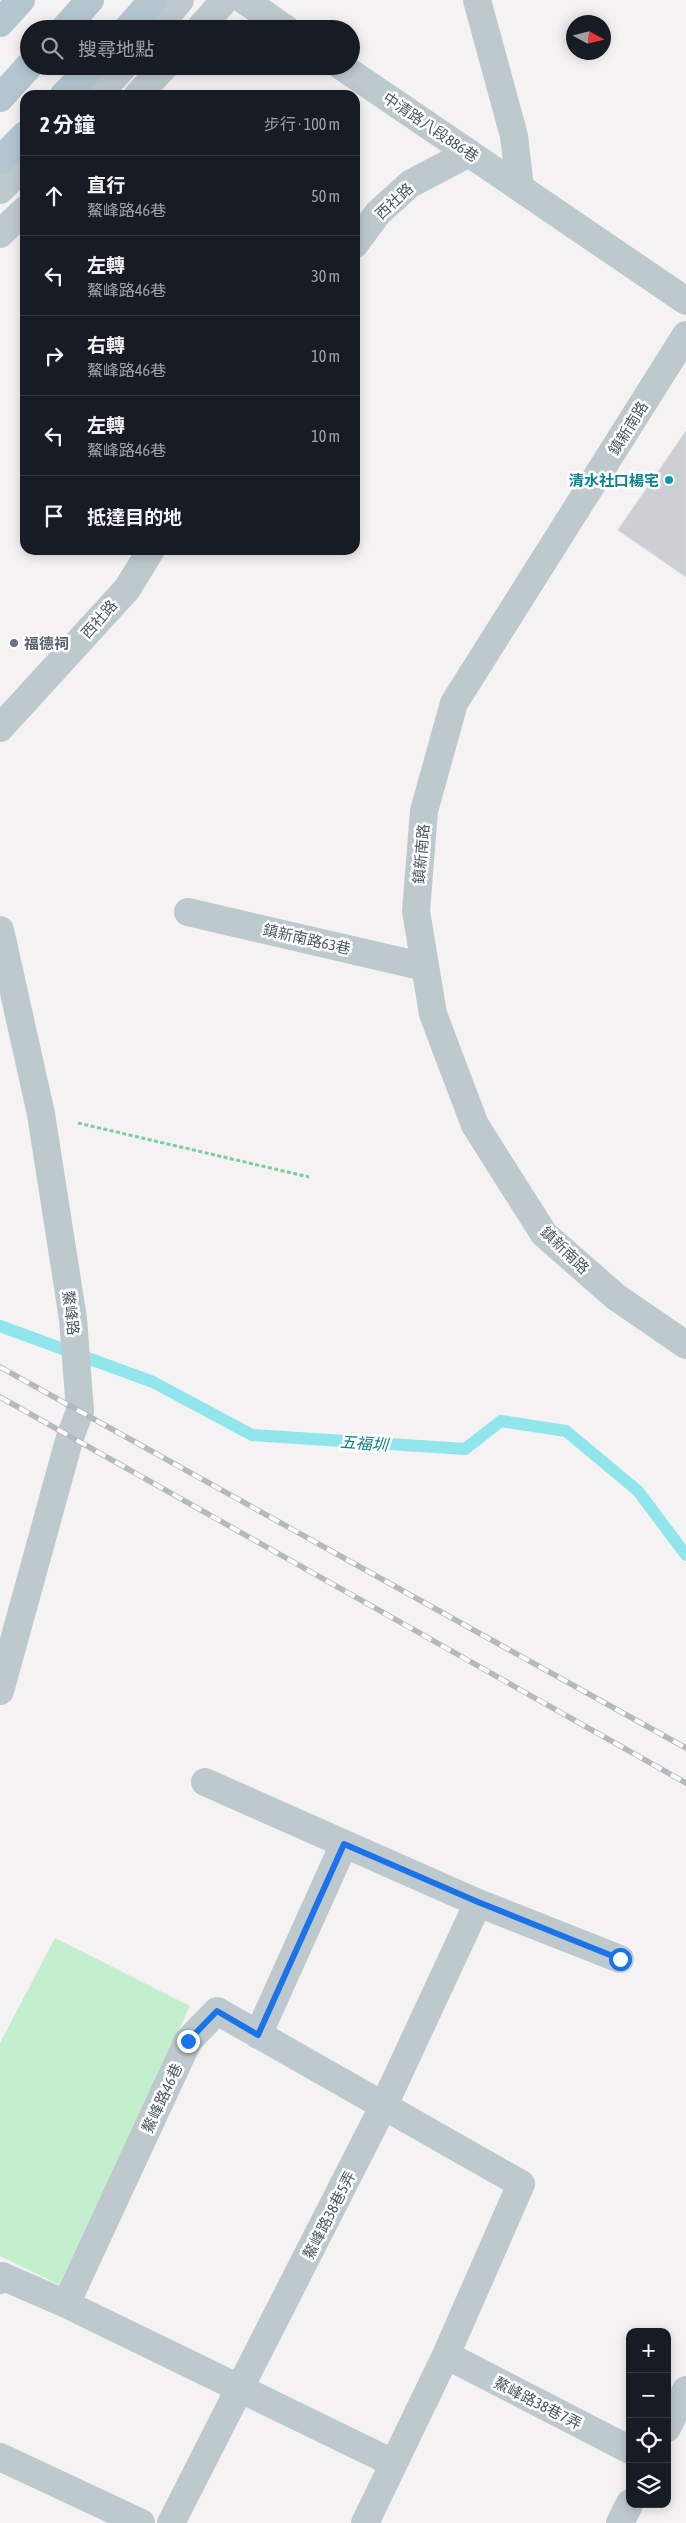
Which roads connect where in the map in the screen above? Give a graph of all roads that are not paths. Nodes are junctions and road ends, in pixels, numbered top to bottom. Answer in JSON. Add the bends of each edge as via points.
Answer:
{"nodes":[{"id":1,"x":21,"y":0,"type":"edge"},
{"id":2,"x":90,"y":0,"type":"edge"},
{"id":3,"x":153,"y":0,"type":"edge"},
{"id":4,"x":180,"y":0,"type":"edge"},
{"id":5,"x":226,"y":0,"type":"edge"},
{"id":6,"x":244,"y":0,"type":"edge"},
{"id":7,"x":477,"y":0,"type":"edge"},
{"id":8,"x":72,"y":20,"type":"edge"},
{"id":9,"x":135,"y":20,"type":"edge"},
{"id":10,"x":163,"y":20,"type":"edge"},
{"id":11,"x":207,"y":20,"type":"edge"},
{"id":12,"x":273,"y":20,"type":"edge"},
{"id":13,"x":0,"y":23,"type":"edge"},
{"id":14,"x":21,"y":75,"type":"edge"},
{"id":15,"x":84,"y":75,"type":"edge"},
{"id":16,"x":116,"y":75,"type":"edge"},
{"id":17,"x":157,"y":75,"type":"edge"},
{"id":18,"x":354,"y":75,"type":"edge"},
{"id":19,"x":69,"y":90,"type":"edge"},
{"id":20,"x":102,"y":90,"type":"edge"},
{"id":21,"x":143,"y":90,"type":"edge"},
{"id":22,"x":0,"y":98,"type":"edge"},
{"id":23,"x":20,"y":140,"type":"edge"},
{"id":24,"x":468,"y":153,"type":"junction"},
{"id":25,"x":0,"y":160,"type":"edge"},
{"id":26,"x":20,"y":171,"type":"edge"},
{"id":27,"x":520,"y":188,"type":"junction"},
{"id":28,"x":0,"y":190,"type":"edge"},
{"id":29,"x":20,"y":215,"type":"edge"},
{"id":30,"x":0,"y":234,"type":"edge"},
{"id":31,"x":360,"y":237,"type":"edge"},
{"id":32,"x":686,"y":300,"type":"edge"},
{"id":33,"x":686,"y":336,"type":"edge"},
{"id":34,"x":148,"y":555,"type":"edge"},
{"id":35,"x":0,"y":728,"type":"edge"},
{"id":36,"x":188,"y":912,"type":"dead end"},
{"id":37,"x":0,"y":930,"type":"edge"},
{"id":38,"x":426,"y":966,"type":"junction"},
{"id":39,"x":686,"y":1345,"type":"edge"},
{"id":40,"x":0,"y":1691,"type":"edge"},
{"id":41,"x":205,"y":1782,"type":"dead end"},
{"id":42,"x":344,"y":1844,"type":"junction"},
{"id":43,"x":478,"y":1902,"type":"junction"},
{"id":44,"x":620,"y":1959,"type":"dead end"},
{"id":45,"x":258,"y":2035,"type":"junction"},
{"id":46,"x":384,"y":2104,"type":"junction"},
{"id":47,"x":0,"y":2280,"type":"edge"},
{"id":48,"x":66,"y":2304,"type":"junction"},
{"id":49,"x":446,"y":2356,"type":"junction"},
{"id":50,"x":241,"y":2388,"type":"junction"},
{"id":51,"x":686,"y":2390,"type":"edge"},
{"id":52,"x":671,"y":2420,"type":"edge"},
{"id":53,"x":626,"y":2448,"type":"edge"},
{"id":54,"x":0,"y":2457,"type":"edge"},
{"id":55,"x":393,"y":2463,"type":"junction"},
{"id":56,"x":628,"y":2508,"type":"edge"},
{"id":57,"x":141,"y":2523,"type":"edge"},
{"id":58,"x":171,"y":2523,"type":"edge"},
{"id":59,"x":365,"y":2523,"type":"edge"},
{"id":60,"x":620,"y":2523,"type":"edge"}],
"edges":[{"from":1,"to":13,"type":"main road"},
{"from":2,"to":8,"type":"main road"},
{"from":3,"to":9,"type":"main road"},
{"from":4,"to":10,"type":"street"},
{"from":5,"to":11,"type":"street"},
{"from":6,"to":12,"type":"street"},
{"from":7,"to":27,"type":"street","via":[[514,136]]},
{"from":14,"to":22,"type":"main road"},
{"from":15,"to":19,"type":"main road"},
{"from":16,"to":20,"type":"street"},
{"from":17,"to":21,"type":"street"},
{"from":18,"to":24,"type":"street","name":"中清路八段886巷"},
{"from":23,"to":25,"type":"main road"},
{"from":24,"to":27,"type":"street","name":"中清路八段886巷"},
{"from":24,"to":31,"type":"street","name":"西社路","via":[[410,184],[378,213]]},
{"from":26,"to":28,"type":"street"},
{"from":27,"to":32,"type":"street","name":"中清路八段886巷"},
{"from":29,"to":30,"type":"street"},
{"from":33,"to":38,"type":"street","name":"鎮新南路","via":[[454,703],[424,811],[416,911]]},
{"from":34,"to":35,"type":"street","name":"西社路","via":[[127,589]]},
{"from":36,"to":38,"type":"street","name":"鎮新南路63巷"},
{"from":37,"to":40,"type":"street","name":"鰲峰路","via":[[41,1114],[73,1318],[80,1412],[70,1437]]},
{"from":38,"to":39,"type":"street","name":"鎮新南路","via":[[433,1014],[475,1125],[544,1234],[616,1297]]},
{"from":41,"to":42,"type":"street"},
{"from":42,"to":43,"type":"street"},
{"from":42,"to":45,"type":"street"},
{"from":43,"to":44,"type":"street"},
{"from":43,"to":46,"type":"street","name":"鰲峰路38巷5弄"},
{"from":45,"to":46,"type":"street"},
{"from":45,"to":48,"type":"street","name":"鰲峰路46巷","via":[[217,2011],[188,2041]]},
{"from":46,"to":49,"type":"street","via":[[521,2184]]},
{"from":46,"to":50,"type":"street","name":"鰲峰路38巷5弄"},
{"from":47,"to":48,"type":"street","via":[[2,2276]]},
{"from":48,"to":50,"type":"street"},
{"from":49,"to":53,"type":"street","name":"鰲峰路38巷7弄"},
{"from":49,"to":55,"type":"street"},
{"from":50,"to":55,"type":"street"},
{"from":50,"to":58,"type":"street","name":"鰲峰路38巷5弄"},
{"from":51,"to":52,"type":"street"},
{"from":54,"to":57,"type":"street"},
{"from":55,"to":59,"type":"street"},
{"from":56,"to":60,"type":"street"}]}
